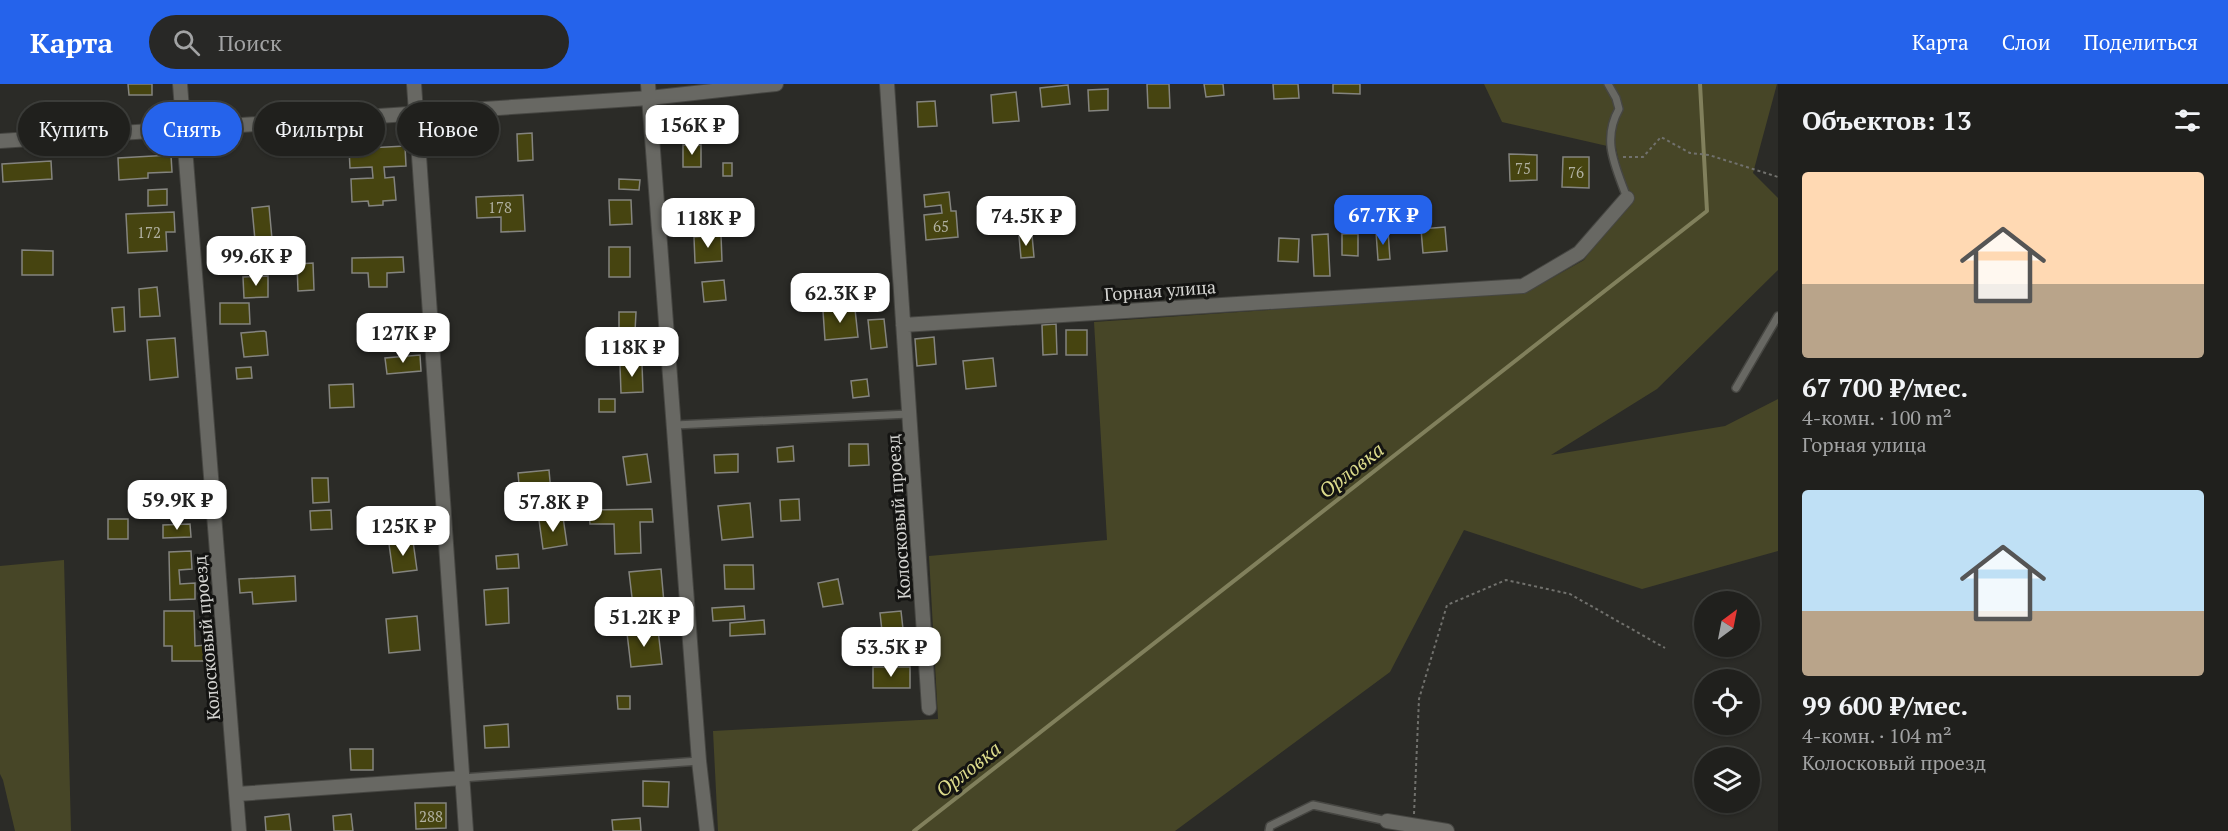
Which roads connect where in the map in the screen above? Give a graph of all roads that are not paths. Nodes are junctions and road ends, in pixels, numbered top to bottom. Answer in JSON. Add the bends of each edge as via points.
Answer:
{"nodes":[{"id":1,"x":180,"y":84,"type":"edge"},
{"id":2,"x":414,"y":84,"type":"edge"},
{"id":3,"x":776,"y":84,"type":"edge"},
{"id":4,"x":887,"y":84,"type":"edge"},
{"id":5,"x":1608,"y":84,"type":"edge"},
{"id":6,"x":648,"y":91,"type":"edge"},
{"id":7,"x":182,"y":102,"type":"edge"},
{"id":8,"x":415,"y":102,"type":"edge"},
{"id":9,"x":499,"y":105,"type":"edge"},
{"id":10,"x":397,"y":114,"type":"edge"},
{"id":11,"x":242,"y":126,"type":"edge"},
{"id":12,"x":142,"y":133,"type":"edge"},
{"id":13,"x":0,"y":141,"type":"edge"},
{"id":14,"x":186,"y":156,"type":"edge"},
{"id":15,"x":419,"y":156,"type":"edge"},
{"id":16,"x":1628,"y":198,"type":"joint"},
{"id":17,"x":1778,"y":316,"type":"edge"},
{"id":18,"x":903,"y":325,"type":"junction"},
{"id":19,"x":1736,"y":388,"type":"dead end"},
{"id":20,"x":909,"y":414,"type":"junction"},
{"id":21,"x":675,"y":425,"type":"junction"},
{"id":22,"x":929,"y":708,"type":"dead end"},
{"id":23,"x":699,"y":761,"type":"junction"},
{"id":24,"x":462,"y":778,"type":"junction"},
{"id":25,"x":237,"y":795,"type":"junction"},
{"id":26,"x":1387,"y":821,"type":"joint"},
{"id":27,"x":239,"y":831,"type":"edge"},
{"id":28,"x":466,"y":831,"type":"edge"},
{"id":29,"x":707,"y":831,"type":"edge"},
{"id":30,"x":1269,"y":831,"type":"edge"},
{"id":31,"x":1447,"y":831,"type":"edge"}],
"edges":[{"from":1,"to":7,"type":"street","name":"Колосковый проезд"},
{"from":2,"to":8,"type":"street"},
{"from":3,"to":6,"type":"street"},
{"from":4,"to":18,"type":"street"},
{"from":5,"to":16,"type":"lane","via":[[1619,109],[1612,120],[1609,150]]},
{"from":6,"to":9,"type":"street"},
{"from":6,"to":21,"type":"street"},
{"from":10,"to":11,"type":"street"},
{"from":12,"to":13,"type":"street"},
{"from":14,"to":25,"type":"street","name":"Колосковый проезд"},
{"from":15,"to":24,"type":"street"},
{"from":16,"to":18,"type":"street","name":"Горная улица","via":[[1579,253],[1523,285]]},
{"from":17,"to":19,"type":"lane"},
{"from":18,"to":20,"type":"street","name":"Колосковый проезд"},
{"from":20,"to":21,"type":"lane"},
{"from":20,"to":22,"type":"street","name":"Колосковый проезд"},
{"from":21,"to":23,"type":"street"},
{"from":23,"to":24,"type":"lane"},
{"from":23,"to":29,"type":"street"},
{"from":24,"to":25,"type":"street"},
{"from":24,"to":28,"type":"street"},
{"from":25,"to":27,"type":"street","name":"Колосковый проезд"},
{"from":26,"to":30,"type":"lane","via":[[1313,805],[1270,826]]},
{"from":26,"to":31,"type":"street"}]}
